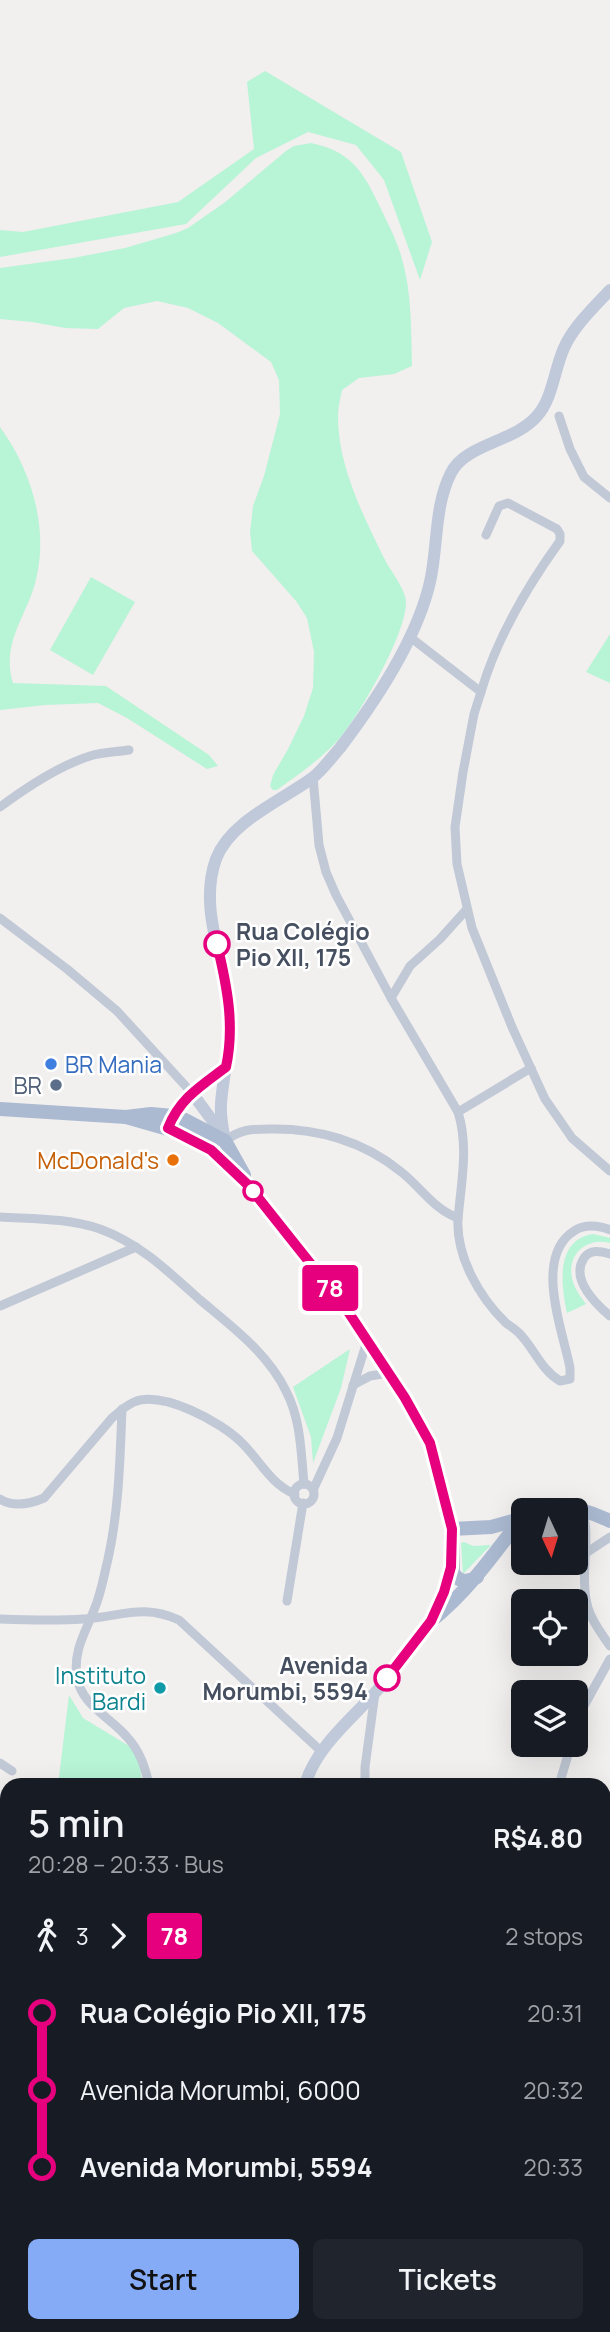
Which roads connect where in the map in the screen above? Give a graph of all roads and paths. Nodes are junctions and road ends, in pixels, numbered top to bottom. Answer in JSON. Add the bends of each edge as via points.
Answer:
{"nodes":[{"id":1,"x":610,"y":290,"type":"edge"},
{"id":2,"x":559,"y":416,"type":"dead end"},
{"id":3,"x":610,"y":498,"type":"edge"},
{"id":4,"x":486,"y":536,"type":"dead end"},
{"id":5,"x":410,"y":637,"type":"junction"},
{"id":6,"x":481,"y":692,"type":"junction"},
{"id":7,"x":129,"y":750,"type":"dead end"},
{"id":8,"x":313,"y":777,"type":"junction"},
{"id":9,"x":0,"y":807,"type":"edge"},
{"id":10,"x":467,"y":909,"type":"junction"},
{"id":11,"x":0,"y":918,"type":"edge"},
{"id":12,"x":391,"y":998,"type":"junction"},
{"id":13,"x":226,"y":1067,"type":"junction"},
{"id":14,"x":531,"y":1068,"type":"junction"},
{"id":15,"x":192,"y":1093,"type":"junction"},
{"id":16,"x":0,"y":1110,"type":"edge"},
{"id":17,"x":458,"y":1112,"type":"junction"},
{"id":18,"x":172,"y":1125,"type":"junction"},
{"id":19,"x":225,"y":1141,"type":"junction"},
{"id":20,"x":610,"y":1171,"type":"edge"},
{"id":21,"x":248,"y":1185,"type":"junction"},
{"id":22,"x":0,"y":1217,"type":"edge"},
{"id":23,"x":458,"y":1218,"type":"junction"},
{"id":24,"x":610,"y":1230,"type":"edge"},
{"id":25,"x":135,"y":1247,"type":"junction"},
{"id":26,"x":610,"y":1254,"type":"edge"},
{"id":27,"x":0,"y":1306,"type":"edge"},
{"id":28,"x":610,"y":1316,"type":"edge"},
{"id":29,"x":367,"y":1341,"type":"junction"},
{"id":30,"x":388,"y":1373,"type":"junction"},
{"id":31,"x":353,"y":1385,"type":"junction"},
{"id":32,"x":122,"y":1409,"type":"junction"},
{"id":33,"x":303,"y":1484,"type":"junction"},
{"id":34,"x":313,"y":1490,"type":"junction"},
{"id":35,"x":295,"y":1494,"type":"junction"},
{"id":36,"x":0,"y":1499,"type":"edge"},
{"id":37,"x":303,"y":1503,"type":"junction"},
{"id":38,"x":588,"y":1512,"type":"edge"},
{"id":39,"x":610,"y":1521,"type":"edge"},
{"id":40,"x":511,"y":1522,"type":"edge"},
{"id":41,"x":495,"y":1526,"type":"junction"},
{"id":42,"x":452,"y":1529,"type":"junction"},
{"id":43,"x":511,"y":1532,"type":"edge"},
{"id":44,"x":610,"y":1537,"type":"edge"},
{"id":45,"x":503,"y":1542,"type":"junction"},
{"id":46,"x":588,"y":1552,"type":"edge"},
{"id":47,"x":451,"y":1567,"type":"junction"},
{"id":48,"x":585,"y":1575,"type":"edge"},
{"id":49,"x":477,"y":1577,"type":"junction"},
{"id":50,"x":287,"y":1601,"type":"dead end"},
{"id":51,"x":90,"y":1618,"type":"junction"},
{"id":52,"x":0,"y":1619,"type":"edge"},
{"id":53,"x":431,"y":1621,"type":"junction"},
{"id":54,"x":610,"y":1646,"type":"edge"},
{"id":55,"x":610,"y":1659,"type":"edge"},
{"id":56,"x":375,"y":1693,"type":"junction"},
{"id":57,"x":588,"y":1699,"type":"edge"},
{"id":58,"x":322,"y":1752,"type":"junction"},
{"id":59,"x":567,"y":1757,"type":"edge"},
{"id":60,"x":0,"y":1763,"type":"edge"},
{"id":61,"x":12,"y":1771,"type":"dead end"},
{"id":62,"x":147,"y":1778,"type":"edge"},
{"id":63,"x":309,"y":1778,"type":"edge"},
{"id":64,"x":365,"y":1778,"type":"edge"},
{"id":65,"x":561,"y":1778,"type":"edge"}],
"edges":[{"from":1,"to":5,"type":"street","via":[[565,345],[539,415],[523,430],[461,460],[452,470],[444,487],[431,580]]},
{"from":2,"to":3,"type":"street","via":[[584,477]]},
{"from":4,"to":6,"type":"street","via":[[499,506],[508,503],[557,529],[560,541],[499,642]]},
{"from":5,"to":6,"type":"street"},
{"from":5,"to":8,"type":"street","via":[[369,708]]},
{"from":6,"to":10,"type":"street","via":[[455,827]]},
{"from":7,"to":9,"type":"street","via":[[68,765]]},
{"from":8,"to":12,"type":"street","via":[[326,872]]},
{"from":8,"to":13,"type":"street","via":[[235,831],[216,859],[210,897],[230,1010]]},
{"from":10,"to":12,"type":"street","via":[[410,966]]},
{"from":10,"to":14,"type":"street"},
{"from":11,"to":15,"type":"street","via":[[117,1012]]},
{"from":12,"to":17,"type":"street"},
{"from":13,"to":15,"type":"street"},
{"from":13,"to":19,"type":"street","via":[[221,1107]]},
{"from":14,"to":17,"type":"street"},
{"from":14,"to":20,"type":"street","via":[[562,1125]]},
{"from":15,"to":18,"type":"street","via":[[183,1100]]},
{"from":15,"to":19,"type":"street"},
{"from":16,"to":18,"type":"main road","via":[[125,1116]]},
{"from":17,"to":23,"type":"street","via":[[464,1161]]},
{"from":18,"to":19,"type":"main road","via":[[211,1144]]},
{"from":18,"to":21,"type":"main road","via":[[211,1150]]},
{"from":19,"to":21,"type":"main road"},
{"from":19,"to":23,"type":"street","via":[[249,1129],[291,1128],[330,1135],[377,1154],[444,1212]]},
{"from":21,"to":29,"type":"main road"},
{"from":22,"to":25,"type":"street","via":[[75,1223]]},
{"from":23,"to":24,"type":"street","via":[[461,1248],[474,1280],[541,1364],[564,1381],[569,1379],[570,1368],[555,1304],[556,1253],[562,1240],[579,1228]]},
{"from":25,"to":27,"type":"street"},
{"from":25,"to":33,"type":"street","via":[[263,1355],[292,1405]]},
{"from":26,"to":28,"type":"street","via":[[586,1255],[579,1268],[588,1292]]},
{"from":29,"to":30,"type":"main road"},
{"from":29,"to":31,"type":"street"},
{"from":30,"to":31,"type":"street"},
{"from":30,"to":42,"type":"main road","via":[[430,1443]]},
{"from":31,"to":34,"type":"street","via":[[337,1438]]},
{"from":32,"to":35,"type":"street","via":[[144,1400],[205,1416],[243,1444],[274,1482]]},
{"from":32,"to":36,"type":"street","via":[[44,1498],[19,1504]]},
{"from":32,"to":51,"type":"street","via":[[118,1500]]},
{"from":33,"to":34,"type":"street"},
{"from":33,"to":35,"type":"street"},
{"from":34,"to":37,"type":"street","via":[[313,1498]]},
{"from":35,"to":37,"type":"street"},
{"from":37,"to":50,"type":"street"},
{"from":38,"to":39,"type":"main road"},
{"from":40,"to":41,"type":"main road"},
{"from":41,"to":42,"type":"main road"},
{"from":41,"to":45,"type":"main road"},
{"from":42,"to":47,"type":"main road"},
{"from":43,"to":45,"type":"main road"},
{"from":44,"to":46,"type":"street"},
{"from":45,"to":49,"type":"main road"},
{"from":47,"to":49,"type":"main road","via":[[461,1581]]},
{"from":47,"to":53,"type":"street"},
{"from":48,"to":54,"type":"street","via":[[588,1607]]},
{"from":49,"to":53,"type":"main road"},
{"from":51,"to":52,"type":"street"},
{"from":51,"to":58,"type":"street","via":[[145,1610],[179,1620]]},
{"from":51,"to":62,"type":"street","via":[[77,1655],[80,1690],[134,1745]]},
{"from":53,"to":56,"type":"street"},
{"from":55,"to":57,"type":"street"},
{"from":56,"to":58,"type":"street"},
{"from":56,"to":64,"type":"street"},
{"from":58,"to":63,"type":"street"},
{"from":59,"to":65,"type":"street"},
{"from":60,"to":61,"type":"street"}]}
